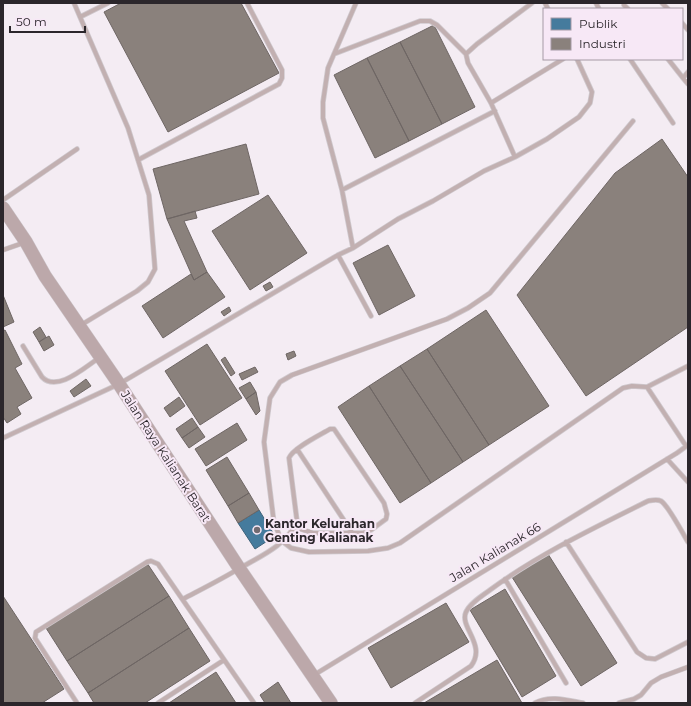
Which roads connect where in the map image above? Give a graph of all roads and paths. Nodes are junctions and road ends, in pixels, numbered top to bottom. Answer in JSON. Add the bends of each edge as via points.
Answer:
{"nodes":[{"id":1,"x":74,"y":3,"type":"edge"},
{"id":2,"x":108,"y":3,"type":"edge"},
{"id":3,"x":247,"y":3,"type":"edge"},
{"id":4,"x":356,"y":3,"type":"edge"},
{"id":5,"x":532,"y":3,"type":"edge"},
{"id":6,"x":624,"y":5,"type":"dead end"},
{"id":7,"x":627,"y":8,"type":"edge"},
{"id":8,"x":80,"y":17,"type":"junction"},
{"id":9,"x":334,"y":54,"type":"junction"},
{"id":10,"x":466,"y":54,"type":"junction"},
{"id":11,"x":561,"y":60,"type":"edge"},
{"id":12,"x":576,"y":60,"type":"edge"},
{"id":13,"x":631,"y":60,"type":"edge"},
{"id":14,"x":669,"y":60,"type":"edge"},
{"id":15,"x":688,"y":72,"type":"edge"},
{"id":16,"x":683,"y":78,"type":"junction"},
{"id":17,"x":688,"y":84,"type":"edge"},
{"id":18,"x":492,"y":103,"type":"junction"},
{"id":19,"x":495,"y":111,"type":"junction"},
{"id":20,"x":633,"y":121,"type":"dead end"},
{"id":21,"x":673,"y":123,"type":"dead end"},
{"id":22,"x":77,"y":149,"type":"dead end"},
{"id":23,"x":515,"y":157,"type":"junction"},
{"id":24,"x":138,"y":160,"type":"junction"},
{"id":25,"x":342,"y":190,"type":"junction"},
{"id":26,"x":3,"y":200,"type":"edge"},
{"id":27,"x":3,"y":208,"type":"edge"},
{"id":28,"x":26,"y":242,"type":"junction"},
{"id":29,"x":353,"y":248,"type":"junction"},
{"id":30,"x":3,"y":250,"type":"edge"},
{"id":31,"x":338,"y":255,"type":"junction"},
{"id":32,"x":371,"y":316,"type":"dead end"},
{"id":33,"x":79,"y":325,"type":"junction"},
{"id":34,"x":23,"y":346,"type":"dead end"},
{"id":35,"x":100,"y":357,"type":"junction"},
{"id":36,"x":688,"y":366,"type":"edge"},
{"id":37,"x":119,"y":384,"type":"junction"},
{"id":38,"x":647,"y":387,"type":"junction"},
{"id":39,"x":3,"y":438,"type":"edge"},
{"id":40,"x":687,"y":445,"type":"edge"},
{"id":41,"x":297,"y":449,"type":"junction"},
{"id":42,"x":668,"y":458,"type":"junction"},
{"id":43,"x":688,"y":482,"type":"edge"},
{"id":44,"x":294,"y":527,"type":"junction"},
{"id":45,"x":353,"y":534,"type":"junction"},
{"id":46,"x":282,"y":542,"type":"junction"},
{"id":47,"x":566,"y":542,"type":"junction"},
{"id":48,"x":688,"y":542,"type":"edge"},
{"id":49,"x":240,"y":568,"type":"junction"},
{"id":50,"x":505,"y":579,"type":"junction"},
{"id":51,"x":183,"y":599,"type":"junction"},
{"id":52,"x":688,"y":642,"type":"edge"},
{"id":53,"x":224,"y":660,"type":"junction"},
{"id":54,"x":688,"y":667,"type":"edge"},
{"id":55,"x":312,"y":676,"type":"junction"},
{"id":56,"x":566,"y":682,"type":"dead end"},
{"id":57,"x":75,"y":702,"type":"edge"},
{"id":58,"x":158,"y":703,"type":"edge"},
{"id":59,"x":254,"y":703,"type":"edge"},
{"id":60,"x":331,"y":703,"type":"edge"},
{"id":61,"x":415,"y":703,"type":"edge"},
{"id":62,"x":535,"y":703,"type":"edge"},
{"id":63,"x":583,"y":703,"type":"edge"},
{"id":64,"x":619,"y":703,"type":"edge"}],
"edges":[{"from":1,"to":8,"type":"lane"},
{"from":2,"to":8,"type":"lane"},
{"from":3,"to":24,"type":"lane","via":[[282,70],[279,84]]},
{"from":4,"to":9,"type":"lane"},
{"from":5,"to":10,"type":"lane"},
{"from":6,"to":7,"type":"lane"},
{"from":8,"to":24,"type":"lane","via":[[128,128]]},
{"from":9,"to":10,"type":"lane","via":[[420,22],[430,21]]},
{"from":9,"to":25,"type":"lane","via":[[325,84],[323,118]]},
{"from":10,"to":18,"type":"lane","via":[[468,63]]},
{"from":11,"to":18,"type":"lane"},
{"from":12,"to":23,"type":"lane","via":[[592,92],[590,103],[579,116],[547,139]]},
{"from":13,"to":21,"type":"lane"},
{"from":14,"to":16,"type":"lane"},
{"from":15,"to":16,"type":"lane"},
{"from":16,"to":17,"type":"lane"},
{"from":18,"to":19,"type":"lane"},
{"from":19,"to":23,"type":"lane"},
{"from":19,"to":25,"type":"lane"},
{"from":20,"to":46,"type":"lane","via":[[490,293],[447,319],[292,375],[280,382],[270,398],[264,442],[274,524]]},
{"from":22,"to":26,"type":"lane"},
{"from":23,"to":29,"type":"lane","via":[[484,171],[398,219]]},
{"from":24,"to":33,"type":"lane","via":[[149,195],[155,269],[148,282],[137,292]]},
{"from":25,"to":29,"type":"lane"},
{"from":27,"to":28,"type":"highway","name":"Jalan Raya Kalianak Barat"},
{"from":28,"to":30,"type":"lane"},
{"from":28,"to":33,"type":"highway","name":"Jalan Raya Kalianak Barat","via":[[45,276]]},
{"from":29,"to":31,"type":"lane"},
{"from":31,"to":32,"type":"lane"},
{"from":31,"to":37,"type":"lane"},
{"from":33,"to":35,"type":"highway","name":"Jalan Raya Kalianak Barat"},
{"from":34,"to":35,"type":"lane","via":[[42,377],[52,383],[62,382]]},
{"from":35,"to":37,"type":"highway","name":"Jalan Raya Kalianak Barat"},
{"from":36,"to":38,"type":"lane"},
{"from":37,"to":39,"type":"lane"},
{"from":37,"to":49,"type":"highway","name":"Jalan Raya Kalianak Barat"},
{"from":38,"to":40,"type":"lane"},
{"from":38,"to":46,"type":"lane","via":[[623,388],[400,543],[368,551],[309,552],[291,548]]},
{"from":40,"to":42,"type":"lane","name":"Jalan Kalianak 66"},
{"from":41,"to":44,"type":"lane","via":[[289,458],[297,521]]},
{"from":41,"to":45,"type":"lane"},
{"from":41,"to":45,"type":"lane","via":[[334,429],[384,503],[388,514],[386,519],[367,532]]},
{"from":42,"to":43,"type":"lane"},
{"from":42,"to":55,"type":"lane","name":"Jalan Kalianak 66"},
{"from":44,"to":45,"type":"lane","via":[[313,533]]},
{"from":44,"to":46,"type":"lane"},
{"from":46,"to":49,"type":"lane"},
{"from":47,"to":48,"type":"lane","via":[[648,500],[658,500],[665,504]]},
{"from":47,"to":50,"type":"lane"},
{"from":47,"to":52,"type":"lane","via":[[637,652],[646,658],[655,659]]},
{"from":49,"to":51,"type":"lane"},
{"from":49,"to":55,"type":"highway","name":"Jalan Raya Kalianak Barat"},
{"from":50,"to":56,"type":"lane"},
{"from":50,"to":61,"type":"lane","via":[[472,604],[465,613],[465,620],[477,650],[475,661]]},
{"from":51,"to":53,"type":"lane"},
{"from":51,"to":57,"type":"lane","via":[[158,564],[149,561],[36,632],[35,638]]},
{"from":53,"to":58,"type":"lane"},
{"from":53,"to":59,"type":"lane"},
{"from":54,"to":64,"type":"lane","via":[[661,677],[634,699]]},
{"from":55,"to":60,"type":"highway","name":"Jalan Raya Kalianak Barat"},
{"from":62,"to":63,"type":"lane","via":[[551,699]]}]}
